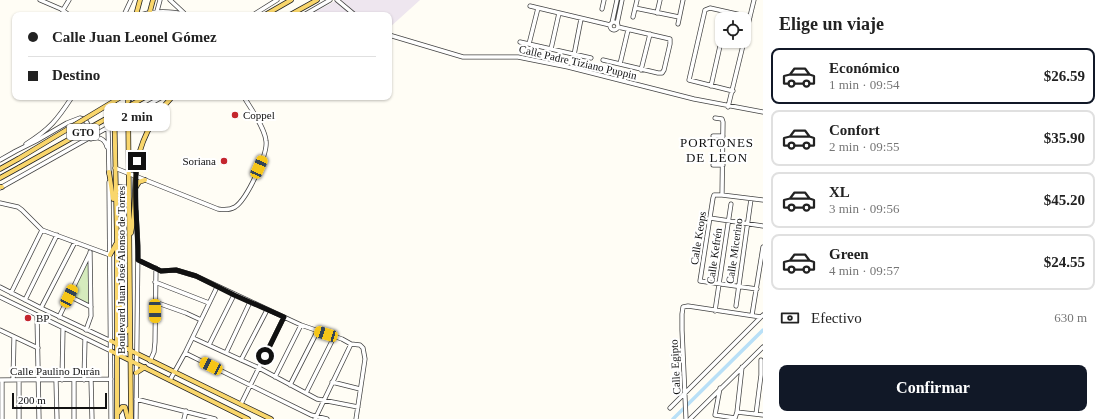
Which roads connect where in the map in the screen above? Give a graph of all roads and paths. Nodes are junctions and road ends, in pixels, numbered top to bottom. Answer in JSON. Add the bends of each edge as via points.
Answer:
{"nodes":[{"id":1,"x":40,"y":0,"type":"edge"},
{"id":2,"x":69,"y":0,"type":"edge"},
{"id":3,"x":131,"y":0,"type":"edge"},
{"id":4,"x":140,"y":0,"type":"edge"},
{"id":5,"x":153,"y":0,"type":"edge"},
{"id":6,"x":160,"y":0,"type":"edge"},
{"id":7,"x":170,"y":0,"type":"edge"},
{"id":8,"x":278,"y":0,"type":"edge"},
{"id":9,"x":291,"y":0,"type":"edge"},
{"id":10,"x":317,"y":0,"type":"edge"},
{"id":11,"x":330,"y":0,"type":"edge"},
{"id":12,"x":337,"y":0,"type":"edge"},
{"id":13,"x":598,"y":0,"type":"edge"},
{"id":14,"x":617,"y":0,"type":"edge"},
{"id":15,"x":622,"y":0,"type":"edge"},
{"id":16,"x":637,"y":0,"type":"edge"},
{"id":17,"x":660,"y":0,"type":"edge"},
{"id":18,"x":683,"y":0,"type":"edge"},
{"id":19,"x":754,"y":0,"type":"edge"},
{"id":20,"x":604,"y":1,"type":"edge"},
{"id":21,"x":530,"y":6,"type":"dead end"},
{"id":22,"x":538,"y":8,"type":"junction"},
{"id":23,"x":635,"y":8,"type":"junction"},
{"id":24,"x":602,"y":9,"type":"dead end"},
{"id":25,"x":63,"y":10,"type":"junction"},
{"id":26,"x":615,"y":10,"type":"junction"},
{"id":27,"x":620,"y":11,"type":"junction"},
{"id":28,"x":65,"y":12,"type":"edge"},
{"id":29,"x":125,"y":12,"type":"edge"},
{"id":30,"x":137,"y":12,"type":"edge"},
{"id":31,"x":150,"y":12,"type":"edge"},
{"id":32,"x":156,"y":12,"type":"edge"},
{"id":33,"x":184,"y":12,"type":"edge"},
{"id":34,"x":258,"y":12,"type":"edge"},
{"id":35,"x":270,"y":12,"type":"edge"},
{"id":36,"x":295,"y":12,"type":"edge"},
{"id":37,"x":309,"y":12,"type":"edge"},
{"id":38,"x":351,"y":12,"type":"edge"},
{"id":39,"x":728,"y":12,"type":"edge"},
{"id":40,"x":560,"y":13,"type":"junction"},
{"id":41,"x":657,"y":13,"type":"junction"},
{"id":42,"x":751,"y":13,"type":"edge"},
{"id":43,"x":633,"y":17,"type":"dead end"},
{"id":44,"x":679,"y":17,"type":"junction"},
{"id":45,"x":581,"y":19,"type":"junction"},
{"id":46,"x":611,"y":24,"type":"junction"},
{"id":47,"x":678,"y":24,"type":"dead end"},
{"id":48,"x":618,"y":26,"type":"junction"},
{"id":49,"x":628,"y":30,"type":"junction"},
{"id":50,"x":650,"y":34,"type":"junction"},
{"id":51,"x":392,"y":36,"type":"edge"},
{"id":52,"x":520,"y":42,"type":"dead end"},
{"id":53,"x":529,"y":44,"type":"junction"},
{"id":54,"x":719,"y":48,"type":"edge"},
{"id":55,"x":742,"y":48,"type":"edge"},
{"id":56,"x":551,"y":49,"type":"junction"},
{"id":57,"x":574,"y":55,"type":"junction"},
{"id":58,"x":591,"y":58,"type":"dead end"},
{"id":59,"x":603,"y":60,"type":"dead end"},
{"id":60,"x":620,"y":64,"type":"junction"},
{"id":61,"x":641,"y":70,"type":"junction"},
{"id":62,"x":711,"y":86,"type":"junction"},
{"id":63,"x":732,"y":91,"type":"junction"},
{"id":64,"x":70,"y":100,"type":"edge"},
{"id":65,"x":114,"y":100,"type":"edge"},
{"id":66,"x":117,"y":100,"type":"edge"},
{"id":67,"x":128,"y":100,"type":"edge"},
{"id":68,"x":133,"y":100,"type":"edge"},
{"id":69,"x":140,"y":100,"type":"edge"},
{"id":70,"x":157,"y":100,"type":"edge"},
{"id":71,"x":170,"y":100,"type":"edge"},
{"id":72,"x":246,"y":100,"type":"edge"},
{"id":73,"x":728,"y":106,"type":"junction"},
{"id":74,"x":763,"y":112,"type":"edge"},
{"id":75,"x":128,"y":116,"type":"junction"},
{"id":76,"x":715,"y":118,"type":"dead end"},
{"id":77,"x":115,"y":123,"type":"junction"},
{"id":78,"x":108,"y":127,"type":"junction"},
{"id":79,"x":713,"y":136,"type":"dead end"},
{"id":80,"x":723,"y":136,"type":"junction"},
{"id":81,"x":84,"y":141,"type":"junction"},
{"id":82,"x":14,"y":152,"type":"junction"},
{"id":83,"x":109,"y":152,"type":"junction"},
{"id":84,"x":0,"y":160,"type":"edge"},
{"id":85,"x":713,"y":165,"type":"dead end"},
{"id":86,"x":722,"y":165,"type":"junction"},
{"id":87,"x":116,"y":168,"type":"junction"},
{"id":88,"x":0,"y":169,"type":"edge"},
{"id":89,"x":109,"y":172,"type":"junction"},
{"id":90,"x":129,"y":173,"type":"junction"},
{"id":91,"x":136,"y":176,"type":"junction"},
{"id":92,"x":0,"y":178,"type":"edge"},
{"id":93,"x":145,"y":180,"type":"junction"},
{"id":94,"x":1,"y":187,"type":"edge"},
{"id":95,"x":136,"y":190,"type":"junction"},
{"id":96,"x":722,"y":195,"type":"junction"},
{"id":97,"x":116,"y":197,"type":"junction"},
{"id":98,"x":751,"y":199,"type":"junction"},
{"id":99,"x":763,"y":200,"type":"edge"},
{"id":100,"x":0,"y":202,"type":"edge"},
{"id":101,"x":731,"y":204,"type":"dead end"},
{"id":102,"x":135,"y":208,"type":"junction"},
{"id":103,"x":116,"y":211,"type":"junction"},
{"id":104,"x":710,"y":218,"type":"junction"},
{"id":105,"x":728,"y":221,"type":"junction"},
{"id":106,"x":747,"y":223,"type":"junction"},
{"id":107,"x":763,"y":226,"type":"edge"},
{"id":108,"x":129,"y":227,"type":"junction"},
{"id":109,"x":42,"y":230,"type":"junction"},
{"id":110,"x":57,"y":235,"type":"junction"},
{"id":111,"x":130,"y":237,"type":"junction"},
{"id":112,"x":75,"y":242,"type":"junction"},
{"id":113,"x":117,"y":243,"type":"junction"},
{"id":114,"x":763,"y":247,"type":"edge"},
{"id":115,"x":91,"y":250,"type":"junction"},
{"id":116,"x":110,"y":255,"type":"junction"},
{"id":117,"x":138,"y":260,"type":"junction"},
{"id":118,"x":156,"y":268,"type":"junction"},
{"id":119,"x":155,"y":282,"type":"junction"},
{"id":120,"x":758,"y":282,"type":"junction"},
{"id":121,"x":763,"y":283,"type":"edge"},
{"id":122,"x":719,"y":284,"type":"junction"},
{"id":123,"x":116,"y":286,"type":"junction"},
{"id":124,"x":738,"y":286,"type":"junction"},
{"id":125,"x":0,"y":287,"type":"edge"},
{"id":126,"x":217,"y":287,"type":"junction"},
{"id":127,"x":757,"y":289,"type":"junction"},
{"id":128,"x":11,"y":292,"type":"junction"},
{"id":129,"x":234,"y":295,"type":"junction"},
{"id":130,"x":69,"y":296,"type":"junction"},
{"id":131,"x":0,"y":297,"type":"edge"},
{"id":132,"x":25,"y":300,"type":"junction"},
{"id":133,"x":155,"y":302,"type":"junction"},
{"id":134,"x":250,"y":302,"type":"junction"},
{"id":135,"x":209,"y":303,"type":"junction"},
{"id":136,"x":736,"y":306,"type":"dead end"},
{"id":137,"x":91,"y":307,"type":"junction"},
{"id":138,"x":41,"y":308,"type":"junction"},
{"id":139,"x":267,"y":310,"type":"junction"},
{"id":140,"x":715,"y":311,"type":"junction"},
{"id":141,"x":37,"y":315,"type":"junction"},
{"id":142,"x":752,"y":315,"type":"junction"},
{"id":143,"x":58,"y":316,"type":"junction"},
{"id":144,"x":762,"y":316,"type":"edge"},
{"id":145,"x":284,"y":317,"type":"junction"},
{"id":146,"x":201,"y":320,"type":"junction"},
{"id":147,"x":111,"y":324,"type":"junction"},
{"id":148,"x":301,"y":325,"type":"junction"},
{"id":149,"x":62,"y":328,"type":"junction"},
{"id":150,"x":130,"y":328,"type":"junction"},
{"id":151,"x":0,"y":330,"type":"edge"},
{"id":152,"x":86,"y":330,"type":"junction"},
{"id":153,"x":317,"y":332,"type":"junction"},
{"id":154,"x":14,"y":336,"type":"junction"},
{"id":155,"x":100,"y":336,"type":"junction"},
{"id":156,"x":334,"y":337,"type":"junction"},
{"id":157,"x":193,"y":338,"type":"junction"},
{"id":158,"x":85,"y":339,"type":"junction"},
{"id":159,"x":111,"y":341,"type":"junction"},
{"id":160,"x":117,"y":343,"type":"junction"},
{"id":161,"x":351,"y":344,"type":"junction"},
{"id":162,"x":209,"y":345,"type":"junction"},
{"id":163,"x":763,"y":347,"type":"edge"},
{"id":164,"x":38,"y":348,"type":"junction"},
{"id":165,"x":111,"y":351,"type":"junction"},
{"id":166,"x":130,"y":351,"type":"junction"},
{"id":167,"x":185,"y":353,"type":"junction"},
{"id":168,"x":226,"y":353,"type":"junction"},
{"id":169,"x":117,"y":354,"type":"junction"},
{"id":170,"x":136,"y":354,"type":"junction"},
{"id":171,"x":130,"y":360,"type":"junction"},
{"id":172,"x":241,"y":360,"type":"junction"},
{"id":173,"x":761,"y":360,"type":"dead end"},
{"id":174,"x":150,"y":361,"type":"junction"},
{"id":175,"x":136,"y":362,"type":"junction"},
{"id":176,"x":146,"y":368,"type":"junction"},
{"id":177,"x":259,"y":368,"type":"junction"},
{"id":178,"x":742,"y":368,"type":"junction"},
{"id":179,"x":136,"y":372,"type":"junction"},
{"id":180,"x":175,"y":372,"type":"junction"},
{"id":181,"x":762,"y":375,"type":"edge"},
{"id":182,"x":275,"y":377,"type":"junction"},
{"id":183,"x":91,"y":379,"type":"junction"},
{"id":184,"x":111,"y":379,"type":"junction"},
{"id":185,"x":1,"y":380,"type":"edge"},
{"id":186,"x":13,"y":380,"type":"junction"},
{"id":187,"x":19,"y":380,"type":"junction"},
{"id":188,"x":38,"y":380,"type":"junction"},
{"id":189,"x":56,"y":380,"type":"junction"},
{"id":190,"x":62,"y":380,"type":"junction"},
{"id":191,"x":74,"y":380,"type":"junction"},
{"id":192,"x":84,"y":380,"type":"junction"},
{"id":193,"x":170,"y":380,"type":"junction"},
{"id":194,"x":332,"y":382,"type":"junction"},
{"id":195,"x":250,"y":385,"type":"junction"},
{"id":196,"x":290,"y":385,"type":"junction"},
{"id":197,"x":206,"y":388,"type":"junction"},
{"id":198,"x":720,"y":388,"type":"junction"},
{"id":199,"x":360,"y":389,"type":"junction"},
{"id":200,"x":685,"y":392,"type":"junction"},
{"id":201,"x":306,"y":393,"type":"junction"},
{"id":202,"x":136,"y":399,"type":"junction"},
{"id":203,"x":323,"y":401,"type":"junction"},
{"id":204,"x":241,"y":404,"type":"junction"},
{"id":205,"x":358,"y":407,"type":"junction"},
{"id":206,"x":670,"y":408,"type":"dead end"},
{"id":207,"x":186,"y":411,"type":"junction"},
{"id":208,"x":737,"y":412,"type":"junction"},
{"id":209,"x":756,"y":414,"type":"junction"},
{"id":210,"x":763,"y":415,"type":"edge"},
{"id":211,"x":117,"y":418,"type":"edge"},
{"id":212,"x":315,"y":418,"type":"edge"},
{"id":213,"x":2,"y":419,"type":"edge"},
{"id":214,"x":19,"y":419,"type":"edge"},
{"id":215,"x":39,"y":419,"type":"edge"},
{"id":216,"x":57,"y":419,"type":"edge"},
{"id":217,"x":74,"y":419,"type":"edge"},
{"id":218,"x":92,"y":419,"type":"edge"},
{"id":219,"x":111,"y":419,"type":"edge"},
{"id":220,"x":130,"y":419,"type":"edge"},
{"id":221,"x":136,"y":419,"type":"edge"},
{"id":222,"x":184,"y":419,"type":"edge"},
{"id":223,"x":215,"y":419,"type":"edge"},
{"id":224,"x":248,"y":419,"type":"edge"},
{"id":225,"x":270,"y":419,"type":"edge"},
{"id":226,"x":327,"y":419,"type":"edge"},
{"id":227,"x":356,"y":419,"type":"edge"},
{"id":228,"x":686,"y":419,"type":"edge"},
{"id":229,"x":690,"y":419,"type":"edge"}],
"edges":[{"from":1,"to":25,"type":"street"},
{"from":2,"to":25,"type":"street"},
{"from":3,"to":29,"type":"street"},
{"from":4,"to":30,"type":"main road"},
{"from":5,"to":31,"type":"main road"},
{"from":6,"to":32,"type":"street"},
{"from":7,"to":33,"type":"street"},
{"from":8,"to":34,"type":"street"},
{"from":9,"to":35,"type":"main road"},
{"from":10,"to":36,"type":"main road"},
{"from":11,"to":37,"type":"street"},
{"from":12,"to":38,"type":"street"},
{"from":13,"to":20,"type":"street"},
{"from":14,"to":26,"type":"street"},
{"from":15,"to":27,"type":"street"},
{"from":16,"to":23,"type":"street"},
{"from":17,"to":41,"type":"street"},
{"from":18,"to":44,"type":"street"},
{"from":19,"to":42,"type":"street"},
{"from":20,"to":24,"type":"street"},
{"from":21,"to":22,"type":"street"},
{"from":22,"to":40,"type":"street"},
{"from":22,"to":53,"type":"street"},
{"from":23,"to":41,"type":"street"},
{"from":23,"to":43,"type":"street"},
{"from":25,"to":28,"type":"street"},
{"from":26,"to":27,"type":"street"},
{"from":26,"to":46,"type":"street"},
{"from":27,"to":48,"type":"street"},
{"from":39,"to":62,"type":"street","via":[[710,8],[706,10],[689,80]]},
{"from":40,"to":45,"type":"street"},
{"from":40,"to":56,"type":"street"},
{"from":41,"to":44,"type":"street"},
{"from":44,"to":47,"type":"street"},
{"from":45,"to":46,"type":"street"},
{"from":45,"to":57,"type":"street"},
{"from":46,"to":48,"type":"street","via":[[615,22]]},
{"from":46,"to":48,"type":"street","via":[[612,30],[616,30]]},
{"from":48,"to":49,"type":"street"},
{"from":49,"to":50,"type":"street"},
{"from":49,"to":60,"type":"street"},
{"from":50,"to":61,"type":"street"},
{"from":50,"to":61,"type":"street","via":[[670,40],[666,61],[662,73]]},
{"from":51,"to":73,"type":"street","name":"Calle Padre Tiziano Puppin","via":[[464,57],[518,57]]},
{"from":52,"to":53,"type":"street"},
{"from":53,"to":56,"type":"street"},
{"from":54,"to":62,"type":"street"},
{"from":55,"to":63,"type":"street"},
{"from":56,"to":57,"type":"street"},
{"from":57,"to":58,"type":"street"},
{"from":59,"to":60,"type":"street"},
{"from":60,"to":61,"type":"street"},
{"from":62,"to":63,"type":"street"},
{"from":63,"to":73,"type":"street"},
{"from":64,"to":82,"type":"street","via":[[48,129]]},
{"from":65,"to":77,"type":"main road","name":"Boulevard Juan José Alonso de Torres"},
{"from":66,"to":88,"type":"main road","number":"GTO","bridge":true},
{"from":67,"to":75,"type":"main road","name":"Boulevard Juan José Alonso de Torres"},
{"from":68,"to":75,"type":"street"},
{"from":69,"to":92,"type":"main road","number":"GTO","bridge":true},
{"from":70,"to":75,"type":"street"},
{"from":71,"to":91,"type":"main road","via":[[148,131],[139,153]]},
{"from":72,"to":93,"type":"street","via":[[262,129],[266,147],[250,188],[239,203],[230,209],[222,210]]},
{"from":73,"to":74,"type":"street","name":"Calle Padre Tiziano Puppin"},
{"from":75,"to":77,"type":"street"},
{"from":75,"to":90,"type":"main road","name":"Boulevard Juan José Alonso de Torres"},
{"from":76,"to":80,"type":"street","via":[[722,119]]},
{"from":77,"to":78,"type":"street"},
{"from":77,"to":87,"type":"main road","name":"Boulevard Juan José Alonso de Torres"},
{"from":78,"to":81,"type":"street"},
{"from":78,"to":83,"type":"street"},
{"from":79,"to":80,"type":"street"},
{"from":80,"to":86,"type":"street"},
{"from":81,"to":82,"type":"street","via":[[89,127],[85,120],[80,118]]},
{"from":81,"to":83,"type":"street","via":[[97,137],[102,139]]},
{"from":81,"to":94,"type":"street"},
{"from":82,"to":84,"type":"street"},
{"from":83,"to":89,"type":"street"},
{"from":85,"to":86,"type":"street"},
{"from":86,"to":96,"type":"street"},
{"from":87,"to":90,"type":"street"},
{"from":87,"to":97,"type":"main road","name":"Boulevard Juan José Alonso de Torres"},
{"from":89,"to":103,"type":"main road"},
{"from":89,"to":116,"type":"street"},
{"from":90,"to":91,"type":"street"},
{"from":90,"to":108,"type":"main road","name":"Boulevard Juan José Alonso de Torres"},
{"from":91,"to":93,"type":"street"},
{"from":91,"to":95,"type":"main road"},
{"from":93,"to":95,"type":"main road","via":[[139,182]]},
{"from":95,"to":102,"type":"main road"},
{"from":96,"to":98,"type":"street"},
{"from":96,"to":104,"type":"street","name":"Calle Keops","via":[[714,195]]},
{"from":97,"to":103,"type":"main road","name":"Boulevard Juan José Alonso de Torres"},
{"from":97,"to":108,"type":"main road","via":[[118,188],[124,187]]},
{"from":98,"to":99,"type":"street"},
{"from":98,"to":106,"type":"street","name":"Calle Micerino"},
{"from":100,"to":109,"type":"street","via":[[22,210]]},
{"from":101,"to":105,"type":"street","name":"Calle Kefrén"},
{"from":102,"to":111,"type":"main road"},
{"from":102,"to":117,"type":"street"},
{"from":103,"to":113,"type":"main road","name":"Boulevard Juan José Alonso de Torres"},
{"from":104,"to":105,"type":"street"},
{"from":104,"to":122,"type":"street","name":"Calle Keops","via":[[700,281]]},
{"from":105,"to":106,"type":"street"},
{"from":105,"to":122,"type":"street","name":"Calle Kefrén"},
{"from":106,"to":107,"type":"street"},
{"from":106,"to":124,"type":"street","name":"Calle Micerino"},
{"from":108,"to":111,"type":"main road","name":"Boulevard Juan José Alonso de Torres"},
{"from":109,"to":110,"type":"street"},
{"from":109,"to":128,"type":"street"},
{"from":110,"to":112,"type":"street"},
{"from":110,"to":132,"type":"street"},
{"from":111,"to":150,"type":"main road","name":"Boulevard Juan José Alonso de Torres"},
{"from":112,"to":115,"type":"street"},
{"from":112,"to":138,"type":"street"},
{"from":113,"to":116,"type":"main road"},
{"from":113,"to":123,"type":"main road","name":"Boulevard Juan José Alonso de Torres"},
{"from":114,"to":120,"type":"street"},
{"from":115,"to":116,"type":"street"},
{"from":115,"to":130,"type":"street"},
{"from":115,"to":137,"type":"street"},
{"from":116,"to":147,"type":"street"},
{"from":117,"to":118,"type":"street"},
{"from":117,"to":170,"type":"street"},
{"from":118,"to":119,"type":"street"},
{"from":118,"to":126,"type":"street","via":[[180,271]]},
{"from":119,"to":133,"type":"street"},
{"from":119,"to":135,"type":"street"},
{"from":120,"to":121,"type":"street"},
{"from":120,"to":127,"type":"street"},
{"from":122,"to":124,"type":"street"},
{"from":122,"to":140,"type":"street","name":"Calle Kefrén"},
{"from":123,"to":150,"type":"main road","via":[[120,298],[122,330],[126,332]]},
{"from":123,"to":160,"type":"main road","name":"Boulevard Juan José Alonso de Torres"},
{"from":124,"to":127,"type":"street"},
{"from":124,"to":136,"type":"street","name":"Calle Micerino"},
{"from":125,"to":128,"type":"street"},
{"from":126,"to":129,"type":"street"},
{"from":126,"to":135,"type":"street"},
{"from":127,"to":142,"type":"street"},
{"from":128,"to":132,"type":"street"},
{"from":129,"to":134,"type":"street"},
{"from":129,"to":162,"type":"street"},
{"from":130,"to":137,"type":"street"},
{"from":130,"to":143,"type":"street"},
{"from":131,"to":141,"type":"street"},
{"from":132,"to":138,"type":"street"},
{"from":133,"to":146,"type":"street"},
{"from":133,"to":174,"type":"street","via":[[155,342]]},
{"from":134,"to":139,"type":"street"},
{"from":134,"to":168,"type":"street"},
{"from":135,"to":146,"type":"street"},
{"from":137,"to":152,"type":"street"},
{"from":138,"to":143,"type":"street"},
{"from":139,"to":145,"type":"street"},
{"from":139,"to":172,"type":"street"},
{"from":140,"to":142,"type":"street"},
{"from":140,"to":200,"type":"street","name":"Calle Egipto","via":[[683,307]]},
{"from":141,"to":149,"type":"street"},
{"from":141,"to":164,"type":"street"},
{"from":142,"to":144,"type":"street"},
{"from":143,"to":152,"type":"street"},
{"from":144,"to":200,"type":"street"},
{"from":145,"to":148,"type":"street"},
{"from":145,"to":177,"type":"street"},
{"from":146,"to":157,"type":"street"},
{"from":147,"to":155,"type":"street","via":[[108,334]]},
{"from":147,"to":159,"type":"street"},
{"from":148,"to":153,"type":"street"},
{"from":148,"to":182,"type":"street"},
{"from":149,"to":158,"type":"street"},
{"from":149,"to":190,"type":"street"},
{"from":150,"to":166,"type":"main road","name":"Boulevard Juan José Alonso de Torres"},
{"from":151,"to":154,"type":"street"},
{"from":152,"to":155,"type":"street"},
{"from":153,"to":156,"type":"street"},
{"from":153,"to":196,"type":"street"},
{"from":154,"to":164,"type":"street"},
{"from":154,"to":186,"type":"street"},
{"from":155,"to":159,"type":"street"},
{"from":156,"to":161,"type":"street"},
{"from":156,"to":201,"type":"street"},
{"from":157,"to":162,"type":"street"},
{"from":157,"to":167,"type":"street"},
{"from":158,"to":165,"type":"street"},
{"from":158,"to":192,"type":"street"},
{"from":159,"to":160,"type":"main road"},
{"from":159,"to":165,"type":"street"},
{"from":160,"to":166,"type":"main road"},
{"from":160,"to":169,"type":"main road","name":"Boulevard Juan José Alonso de Torres"},
{"from":161,"to":194,"type":"street"},
{"from":161,"to":199,"type":"street","via":[[360,345],[365,354]]},
{"from":162,"to":168,"type":"street"},
{"from":163,"to":178,"type":"street"},
{"from":164,"to":188,"type":"street"},
{"from":165,"to":169,"type":"main road"},
{"from":165,"to":184,"type":"street"},
{"from":166,"to":170,"type":"main road"},
{"from":166,"to":171,"type":"main road","name":"Boulevard Juan José Alonso de Torres"},
{"from":167,"to":180,"type":"street"},
{"from":167,"to":195,"type":"street"},
{"from":168,"to":172,"type":"street"},
{"from":169,"to":171,"type":"main road"},
{"from":169,"to":211,"type":"main road","name":"Boulevard Juan José Alonso de Torres"},
{"from":170,"to":174,"type":"main road"},
{"from":170,"to":175,"type":"street"},
{"from":171,"to":175,"type":"main road"},
{"from":171,"to":220,"type":"main road","name":"Boulevard Juan José Alonso de Torres"},
{"from":172,"to":177,"type":"street"},
{"from":173,"to":181,"type":"street"},
{"from":174,"to":180,"type":"main road"},
{"from":175,"to":176,"type":"main road"},
{"from":175,"to":179,"type":"street"},
{"from":176,"to":179,"type":"main road"},
{"from":176,"to":180,"type":"main road","via":[[167,376]]},
{"from":176,"to":193,"type":"main road"},
{"from":177,"to":182,"type":"street"},
{"from":177,"to":195,"type":"street"},
{"from":178,"to":198,"type":"street"},
{"from":178,"to":208,"type":"street"},
{"from":179,"to":202,"type":"street"},
{"from":180,"to":193,"type":"street"},
{"from":180,"to":197,"type":"main road"},
{"from":181,"to":209,"type":"street"},
{"from":182,"to":196,"type":"street"},
{"from":183,"to":184,"type":"street","name":"Calle Paulino Durán"},
{"from":183,"to":192,"type":"street","name":"Calle Paulino Durán"},
{"from":183,"to":218,"type":"street"},
{"from":184,"to":219,"type":"street"},
{"from":185,"to":186,"type":"street","name":"Calle Paulino Durán"},
{"from":185,"to":213,"type":"street"},
{"from":186,"to":187,"type":"street","name":"Calle Paulino Durán"},
{"from":187,"to":188,"type":"street","name":"Calle Paulino Durán"},
{"from":187,"to":214,"type":"street"},
{"from":188,"to":189,"type":"street","name":"Calle Paulino Durán"},
{"from":188,"to":215,"type":"street"},
{"from":189,"to":190,"type":"street","name":"Calle Paulino Durán"},
{"from":189,"to":216,"type":"street"},
{"from":190,"to":191,"type":"street","name":"Calle Paulino Durán"},
{"from":191,"to":192,"type":"street","name":"Calle Paulino Durán"},
{"from":191,"to":217,"type":"street"},
{"from":193,"to":197,"type":"main road","via":[[179,377]]},
{"from":193,"to":224,"type":"main road"},
{"from":194,"to":199,"type":"street"},
{"from":194,"to":203,"type":"street"},
{"from":195,"to":204,"type":"street"},
{"from":195,"to":212,"type":"street"},
{"from":196,"to":201,"type":"street"},
{"from":197,"to":204,"type":"main road"},
{"from":198,"to":208,"type":"street","via":[[715,415],[733,418]]},
{"from":198,"to":229,"type":"street"},
{"from":199,"to":205,"type":"street"},
{"from":200,"to":206,"type":"street"},
{"from":200,"to":228,"type":"street","name":"Calle Egipto"},
{"from":201,"to":203,"type":"street"},
{"from":202,"to":207,"type":"street"},
{"from":202,"to":221,"type":"street"},
{"from":203,"to":205,"type":"street"},
{"from":203,"to":212,"type":"street"},
{"from":204,"to":225,"type":"main road"},
{"from":205,"to":227,"type":"street"},
{"from":207,"to":222,"type":"street"},
{"from":207,"to":223,"type":"street"},
{"from":208,"to":209,"type":"street"},
{"from":209,"to":210,"type":"street"},
{"from":211,"to":220,"type":"main road","via":[[124,407],[127,408]]},
{"from":212,"to":226,"type":"street"}]}
